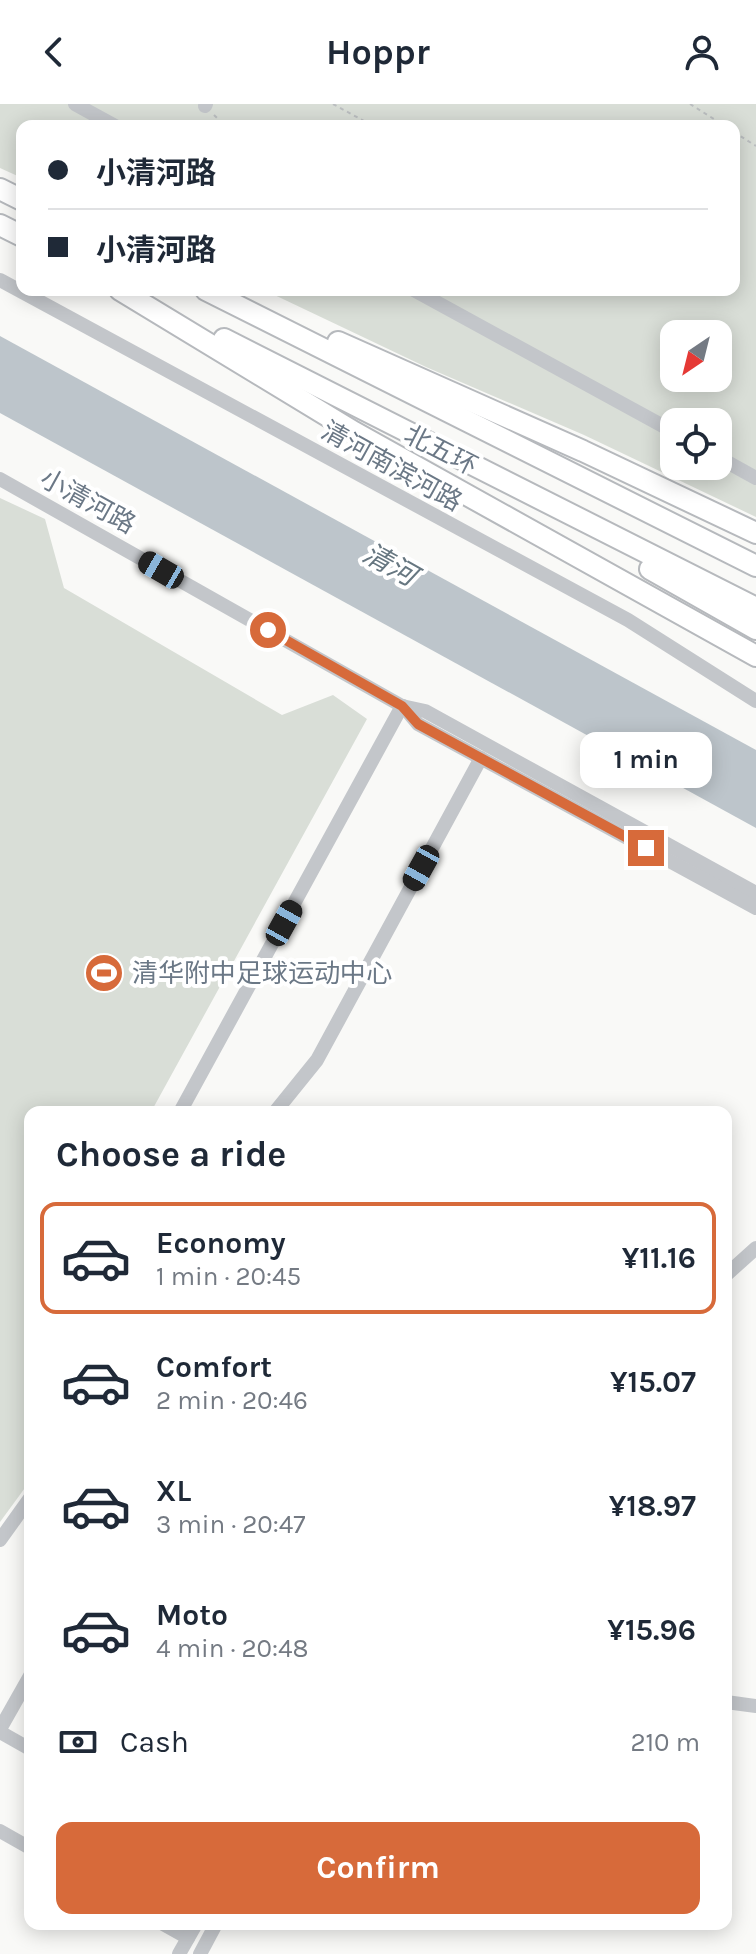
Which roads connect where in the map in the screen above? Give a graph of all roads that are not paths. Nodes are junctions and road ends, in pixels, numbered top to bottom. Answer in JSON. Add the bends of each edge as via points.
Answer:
{"nodes":[{"id":1,"x":75,"y":104,"type":"edge"},
{"id":2,"x":104,"y":120,"type":"edge"},
{"id":3,"x":30,"y":296,"type":"edge"},
{"id":4,"x":130,"y":296,"type":"edge"},
{"id":5,"x":140,"y":296,"type":"edge"},
{"id":6,"x":218,"y":296,"type":"edge"},
{"id":7,"x":234,"y":296,"type":"edge"},
{"id":8,"x":425,"y":296,"type":"edge"},
{"id":9,"x":660,"y":424,"type":"edge"},
{"id":10,"x":462,"y":461,"type":"junction"},
{"id":11,"x":732,"y":465,"type":"edge"},
{"id":12,"x":756,"y":478,"type":"edge"},
{"id":13,"x":0,"y":479,"type":"edge"},
{"id":14,"x":756,"y":533,"type":"edge"},
{"id":15,"x":756,"y":566,"type":"edge"},
{"id":16,"x":756,"y":608,"type":"edge"},
{"id":17,"x":756,"y":629,"type":"edge"},
{"id":18,"x":756,"y":656,"type":"edge"},
{"id":19,"x":756,"y":701,"type":"edge"},
{"id":20,"x":402,"y":706,"type":"junction"},
{"id":21,"x":481,"y":758,"type":"junction"},
{"id":22,"x":756,"y":893,"type":"edge"},
{"id":23,"x":756,"y":908,"type":"edge"},
{"id":24,"x":183,"y":1106,"type":"edge"},
{"id":25,"x":280,"y":1106,"type":"edge"},
{"id":26,"x":756,"y":1248,"type":"edge"},
{"id":27,"x":732,"y":1270,"type":"edge"},
{"id":28,"x":24,"y":1506,"type":"edge"},
{"id":29,"x":0,"y":1540,"type":"edge"},
{"id":30,"x":24,"y":1687,"type":"edge"},
{"id":31,"x":732,"y":1703,"type":"edge"},
{"id":32,"x":756,"y":1706,"type":"edge"},
{"id":33,"x":0,"y":1731,"type":"edge"},
{"id":34,"x":24,"y":1745,"type":"edge"},
{"id":35,"x":0,"y":1831,"type":"edge"},
{"id":36,"x":24,"y":1845,"type":"edge"},
{"id":37,"x":174,"y":1930,"type":"edge"},
{"id":38,"x":193,"y":1930,"type":"edge"},
{"id":39,"x":213,"y":1930,"type":"edge"},
{"id":40,"x":188,"y":1938,"type":"junction"},
{"id":41,"x":179,"y":1954,"type":"edge"},
{"id":42,"x":200,"y":1954,"type":"edge"}],
"edges":[{"from":1,"to":2,"type":"street"},
{"from":3,"to":19,"type":"street","name":"清河南滨河路","via":[[628,620]]},
{"from":4,"to":18,"type":"highway","via":[[354,432]]},
{"from":5,"to":10,"type":"highway","name":"北五环"},
{"from":6,"to":15,"type":"highway","name":"北五环"},
{"from":7,"to":14,"type":"highway"},
{"from":8,"to":9,"type":"street"},
{"from":10,"to":16,"type":"highway","name":"北五环"},
{"from":10,"to":17,"type":"highway"},
{"from":11,"to":12,"type":"street"},
{"from":13,"to":20,"type":"street","name":"小清河路"},
{"from":20,"to":21,"type":"street","name":"小清河路","via":[[418,724]]},
{"from":20,"to":22,"type":"street","name":"小清河路","via":[[425,711]]},
{"from":20,"to":24,"type":"street"},
{"from":21,"to":23,"type":"street","name":"小清河路"},
{"from":21,"to":25,"type":"street","via":[[317,1060]]},
{"from":26,"to":27,"type":"street"},
{"from":28,"to":29,"type":"street"},
{"from":30,"to":33,"type":"street"},
{"from":31,"to":32,"type":"street"},
{"from":33,"to":34,"type":"street"},
{"from":35,"to":36,"type":"street"},
{"from":37,"to":40,"type":"street"},
{"from":38,"to":40,"type":"street"},
{"from":39,"to":42,"type":"street"},
{"from":40,"to":41,"type":"street"}]}
